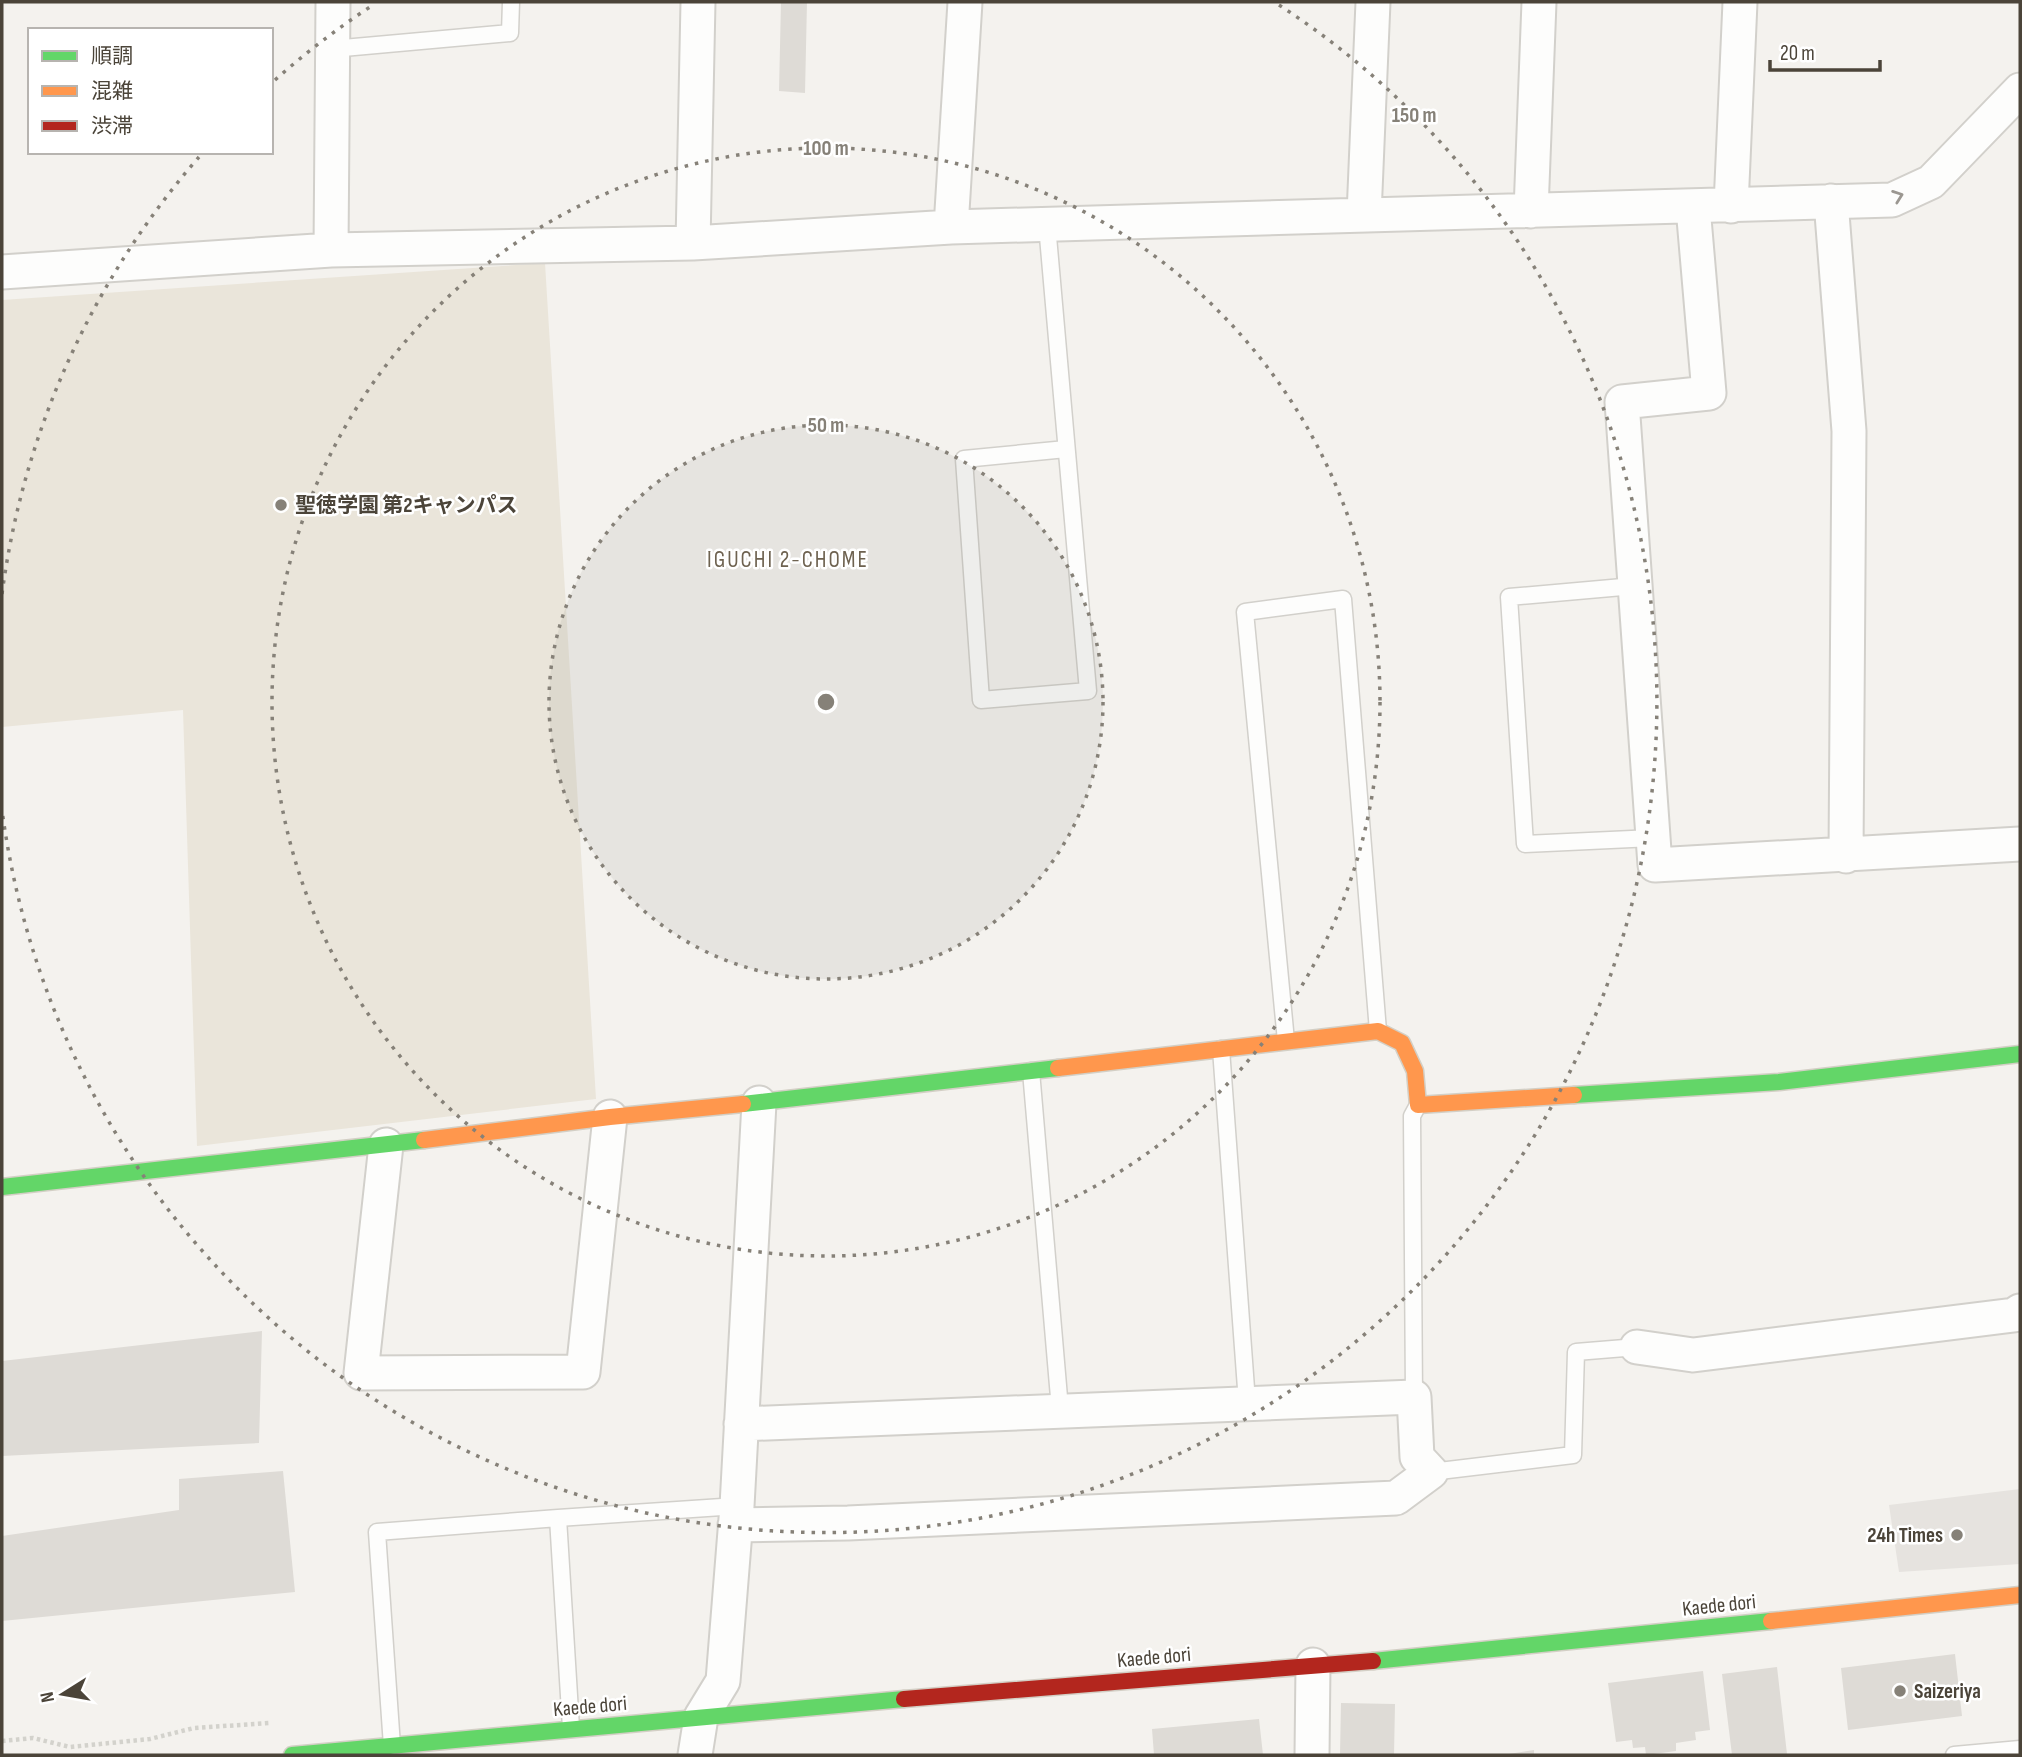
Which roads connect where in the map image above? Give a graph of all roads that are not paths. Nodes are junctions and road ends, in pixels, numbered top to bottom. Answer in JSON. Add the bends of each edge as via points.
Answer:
{"nodes":[{"id":1,"x":333,"y":2,"type":"edge"},
{"id":2,"x":511,"y":2,"type":"edge"},
{"id":3,"x":698,"y":2,"type":"edge"},
{"id":4,"x":965,"y":2,"type":"edge"},
{"id":5,"x":1373,"y":2,"type":"edge"},
{"id":6,"x":1539,"y":2,"type":"edge"},
{"id":7,"x":1740,"y":2,"type":"edge"},
{"id":8,"x":332,"y":49,"type":"junction"},
{"id":9,"x":2020,"y":90,"type":"edge"},
{"id":10,"x":1830,"y":201,"type":"junction"},
{"id":11,"x":1731,"y":206,"type":"junction"},
{"id":12,"x":1693,"y":207,"type":"junction"},
{"id":13,"x":1531,"y":211,"type":"junction"},
{"id":14,"x":1364,"y":215,"type":"junction"},
{"id":15,"x":1047,"y":225,"type":"junction"},
{"id":16,"x":951,"y":227,"type":"junction"},
{"id":17,"x":693,"y":243,"type":"junction"},
{"id":18,"x":331,"y":250,"type":"junction"},
{"id":19,"x":2,"y":272,"type":"edge"},
{"id":20,"x":1066,"y":449,"type":"junction"},
{"id":21,"x":1634,"y":586,"type":"junction"},
{"id":22,"x":1653,"y":838,"type":"junction"},
{"id":23,"x":2020,"y":844,"type":"edge"},
{"id":24,"x":1846,"y":856,"type":"junction"},
{"id":25,"x":1378,"y":1031,"type":"junction"},
{"id":26,"x":1286,"y":1041,"type":"junction"},
{"id":27,"x":1221,"y":1048,"type":"junction"},
{"id":28,"x":2020,"y":1054,"type":"edge"},
{"id":29,"x":1031,"y":1071,"type":"junction"},
{"id":30,"x":759,"y":1102,"type":"junction"},
{"id":31,"x":1418,"y":1105,"type":"junction"},
{"id":32,"x":610,"y":1117,"type":"junction"},
{"id":33,"x":386,"y":1145,"type":"junction"},
{"id":34,"x":2,"y":1187,"type":"edge"},
{"id":35,"x":2020,"y":1311,"type":"edge"},
{"id":36,"x":1637,"y":1347,"type":"joint"},
{"id":37,"x":1413,"y":1397,"type":"junction"},
{"id":38,"x":1247,"y":1402,"type":"junction"},
{"id":39,"x":1060,"y":1409,"type":"junction"},
{"id":40,"x":741,"y":1424,"type":"junction"},
{"id":41,"x":1431,"y":1472,"type":"junction"},
{"id":42,"x":736,"y":1516,"type":"junction"},
{"id":43,"x":558,"y":1518,"type":"junction"},
{"id":44,"x":2020,"y":1595,"type":"edge"},
{"id":45,"x":1313,"y":1665,"type":"junction"},
{"id":46,"x":701,"y":1717,"type":"junction"},
{"id":47,"x":571,"y":1729,"type":"junction"},
{"id":48,"x":392,"y":1746,"type":"junction"},
{"id":49,"x":2020,"y":1749,"type":"edge"},
{"id":50,"x":292,"y":1755,"type":"edge"},
{"id":51,"x":695,"y":1755,"type":"edge"},
{"id":52,"x":1312,"y":1755,"type":"edge"},
{"id":53,"x":1954,"y":1755,"type":"edge"}],
"edges":[{"from":1,"to":8,"type":"street"},
{"from":2,"to":8,"type":"lane","via":[[510,33]]},
{"from":3,"to":17,"type":"street"},
{"from":4,"to":16,"type":"street"},
{"from":5,"to":14,"type":"street"},
{"from":6,"to":13,"type":"street"},
{"from":7,"to":11,"type":"street"},
{"from":8,"to":18,"type":"street"},
{"from":10,"to":9,"type":"street","one_way":true,"via":[[1892,200],[1931,182]]},
{"from":10,"to":11,"type":"street"},
{"from":10,"to":24,"type":"street","via":[[1849,431]]},
{"from":11,"to":12,"type":"street"},
{"from":12,"to":13,"type":"street"},
{"from":12,"to":21,"type":"street","via":[[1709,393],[1622,402]]},
{"from":13,"to":14,"type":"street"},
{"from":14,"to":15,"type":"street"},
{"from":15,"to":16,"type":"street"},
{"from":15,"to":20,"type":"lane"},
{"from":16,"to":17,"type":"street"},
{"from":17,"to":18,"type":"street"},
{"from":18,"to":19,"type":"street"},
{"from":20,"to":20,"type":"lane","via":[[1088,691],[981,700],[964,459]]},
{"from":21,"to":22,"type":"street"},
{"from":21,"to":22,"type":"lane","via":[[1509,597],[1525,844]]},
{"from":22,"to":24,"type":"street","via":[[1655,865]]},
{"from":23,"to":24,"type":"street"},
{"from":25,"to":26,"type":"street"},
{"from":25,"to":26,"type":"lane","via":[[1343,599],[1245,612]]},
{"from":25,"to":31,"type":"street","via":[[1402,1043],[1415,1071]]},
{"from":26,"to":27,"type":"street"},
{"from":27,"to":29,"type":"street"},
{"from":27,"to":38,"type":"lane"},
{"from":28,"to":31,"type":"street","via":[[1779,1082]]},
{"from":29,"to":30,"type":"street"},
{"from":29,"to":39,"type":"lane"},
{"from":30,"to":32,"type":"street"},
{"from":30,"to":40,"type":"street"},
{"from":31,"to":37,"type":"lane","via":[[1412,1116]]},
{"from":32,"to":33,"type":"street"},
{"from":32,"to":33,"type":"street","via":[[583,1372],[360,1373]]},
{"from":33,"to":34,"type":"street"},
{"from":35,"to":36,"type":"street","via":[[1693,1355]]},
{"from":36,"to":41,"type":"lane","via":[[1576,1352],[1573,1455]]},
{"from":37,"to":38,"type":"street"},
{"from":37,"to":41,"type":"street","via":[[1417,1457]]},
{"from":38,"to":39,"type":"street"},
{"from":39,"to":40,"type":"street"},
{"from":40,"to":42,"type":"street"},
{"from":41,"to":42,"type":"street","via":[[1396,1498],[848,1522]]},
{"from":42,"to":43,"type":"lane"},
{"from":42,"to":46,"type":"street","via":[[723,1681]]},
{"from":43,"to":47,"type":"lane"},
{"from":43,"to":48,"type":"lane","via":[[377,1532]]},
{"from":44,"to":45,"type":"street","name":"Kaede dori"},
{"from":45,"to":46,"type":"street","name":"Kaede dori"},
{"from":45,"to":52,"type":"street"},
{"from":46,"to":47,"type":"street","name":"Kaede dori"},
{"from":46,"to":51,"type":"street"},
{"from":47,"to":48,"type":"street","name":"Kaede dori"},
{"from":48,"to":50,"type":"street","name":"Kaede dori"},
{"from":49,"to":53,"type":"lane"}]}
